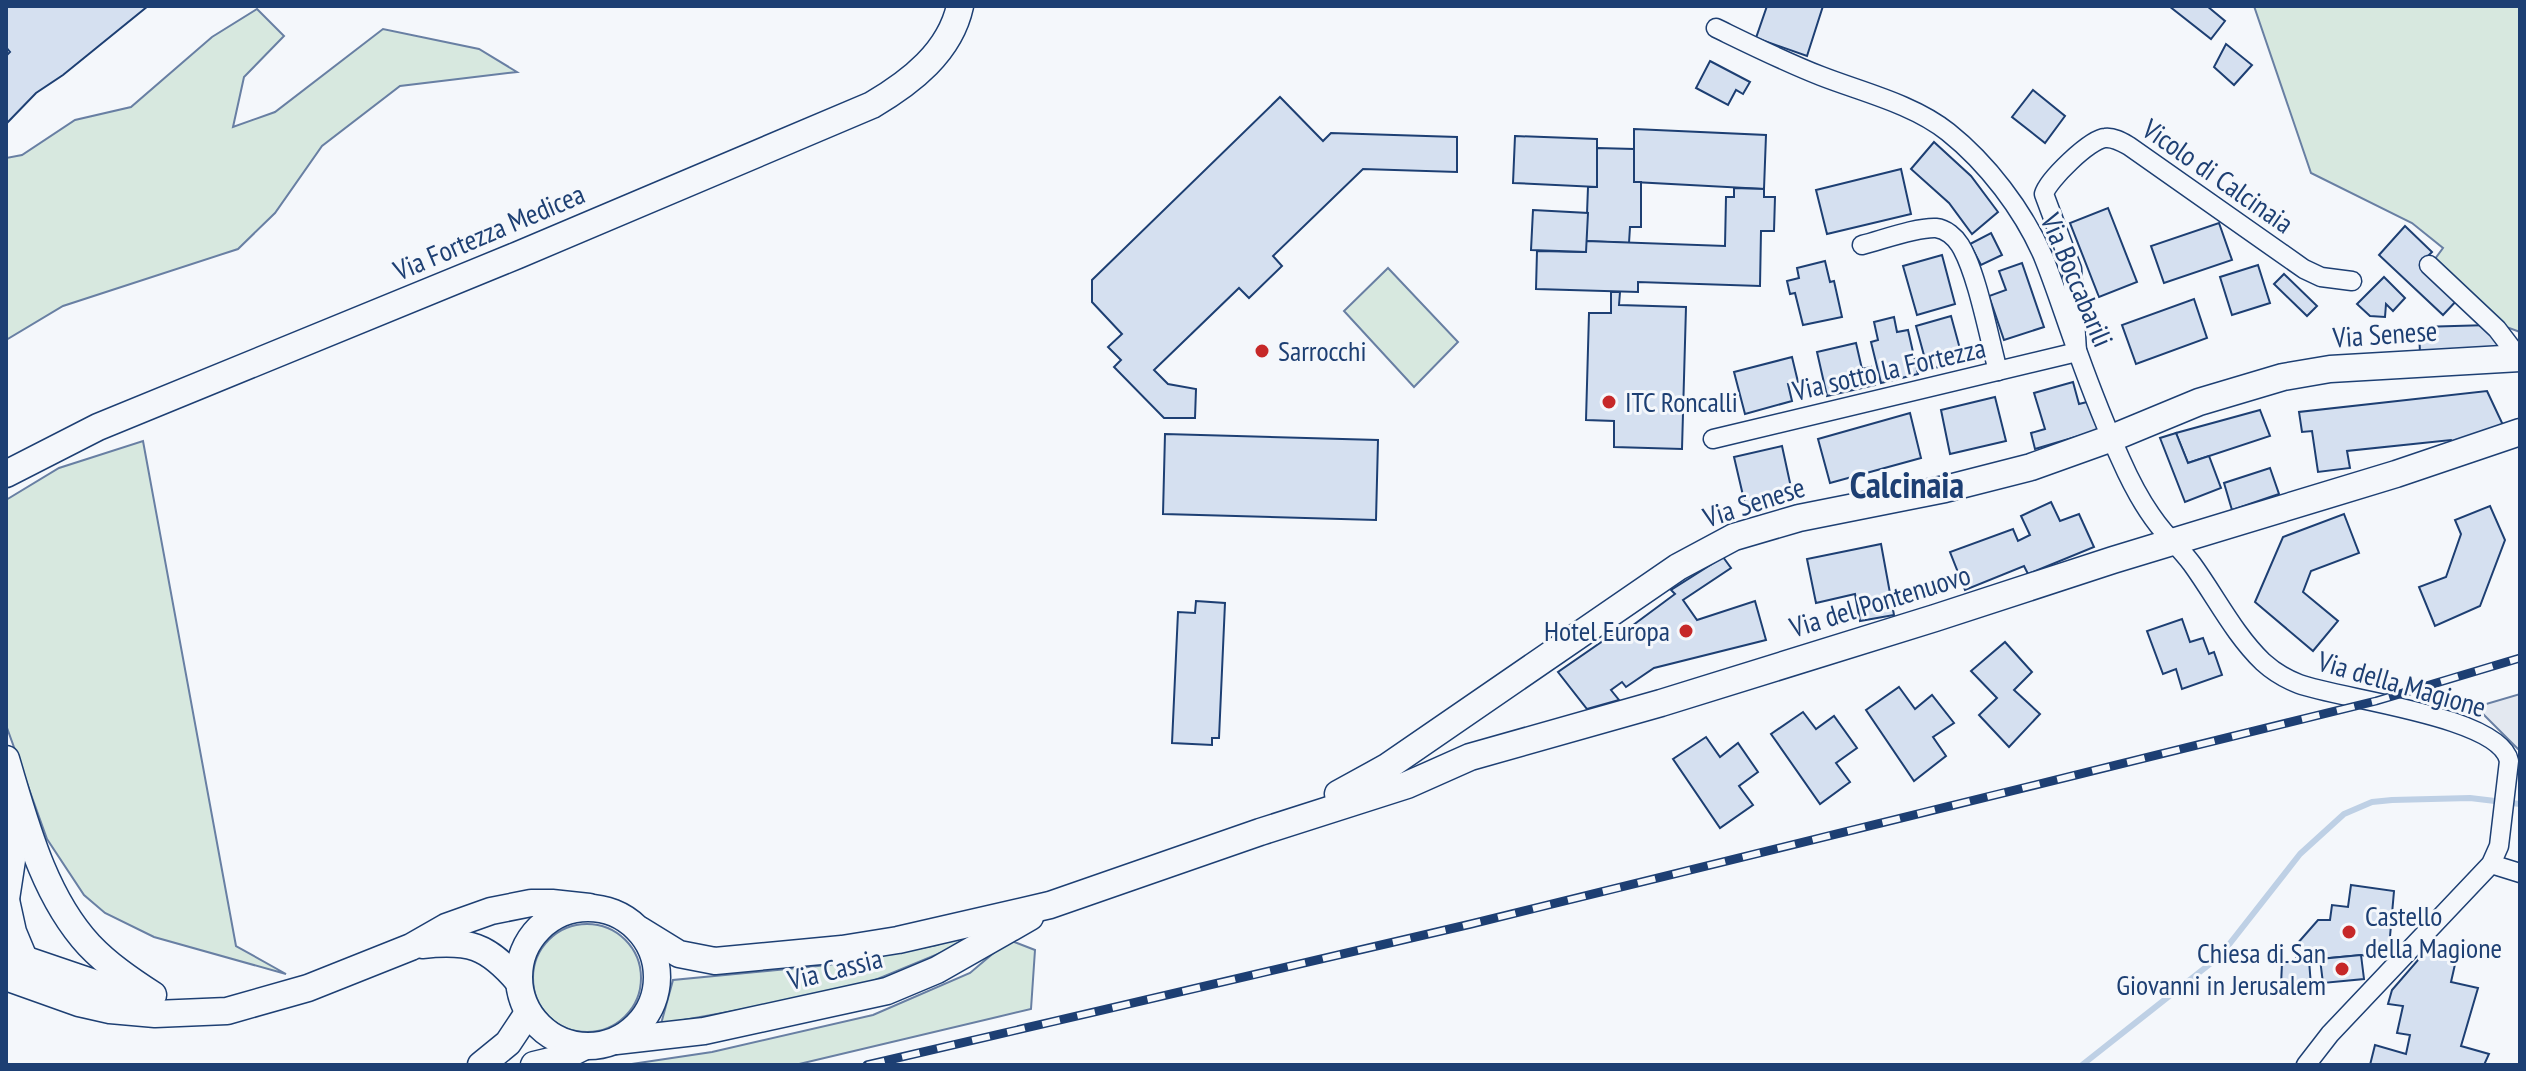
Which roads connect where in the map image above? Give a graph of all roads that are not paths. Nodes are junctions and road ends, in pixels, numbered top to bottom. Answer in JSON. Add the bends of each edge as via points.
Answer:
{"nodes":[{"id":1,"x":960,"y":6,"type":"edge"},
{"id":2,"x":1716,"y":28,"type":"dead end"},
{"id":3,"x":1862,"y":245,"type":"dead end"},
{"id":4,"x":2429,"y":265,"type":"dead end"},
{"id":5,"x":2352,"y":281,"type":"dead end"},
{"id":6,"x":2077,"y":352,"type":"junction"},
{"id":7,"x":2519,"y":358,"type":"edge"},
{"id":8,"x":1998,"y":371,"type":"junction"},
{"id":9,"x":2520,"y":432,"type":"edge"},
{"id":10,"x":2112,"y":438,"type":"junction"},
{"id":11,"x":1713,"y":439,"type":"dead end"},
{"id":12,"x":6,"y":474,"type":"edge"},
{"id":13,"x":2173,"y":542,"type":"junction"},
{"id":14,"x":1457,"y":719,"type":"junction"},
{"id":15,"x":6,"y":759,"type":"edge"},
{"id":16,"x":1447,"y":768,"type":"junction"},
{"id":17,"x":6,"y":819,"type":"edge"},
{"id":18,"x":1260,"y":832,"type":"junction"},
{"id":19,"x":2491,"y":864,"type":"junction"},
{"id":20,"x":2520,"y":873,"type":"edge"},
{"id":21,"x":6,"y":899,"type":"edge"},
{"id":22,"x":1050,"y":905,"type":"junction"},
{"id":23,"x":589,"y":907,"type":"junction"},
{"id":24,"x":640,"y":930,"type":"junction"},
{"id":25,"x":411,"y":947,"type":"junction"},
{"id":26,"x":12,"y":963,"type":"edge"},
{"id":27,"x":518,"y":981,"type":"junction"},
{"id":28,"x":153,"y":995,"type":"junction"},
{"id":29,"x":252,"y":1004,"type":"junction"},
{"id":30,"x":528,"y":1013,"type":"junction"},
{"id":31,"x":616,"y":1041,"type":"junction"},
{"id":32,"x":583,"y":1047,"type":"junction"},
{"id":33,"x":481,"y":1065,"type":"edge"},
{"id":34,"x":534,"y":1065,"type":"edge"},
{"id":35,"x":2306,"y":1065,"type":"edge"}],
"edges":[{"from":1,"to":12,"type":"main road","name":"Via Fortezza Medicea","via":[[951,34],[929,61],[872,105],[98,427]]},
{"from":2,"to":6,"type":"street","name":"Via Boccabarili","via":[[1921,116],[1962,144],[2031,232]]},
{"from":3,"to":8,"type":"street","via":[[1930,229],[1955,238],[1970,269]]},
{"from":4,"to":7,"type":"street","via":[[2497,329]]},
{"from":5,"to":6,"type":"street","name":"Vicolo di Calcinaia","via":[[2312,274],[2129,146],[2100,139],[2052,179],[2044,194],[2072,269]]},
{"from":6,"to":8,"type":"street","name":"Via sotto la Fortezza"},
{"from":6,"to":10,"type":"street","name":"Via Boccabarili"},
{"from":7,"to":10,"type":"main road","name":"Via Senese","via":[[2310,372],[2221,395]]},
{"from":8,"to":11,"type":"street","name":"Via sotto la Fortezza"},
{"from":9,"to":13,"type":"main road","name":"Via del Pontenuovo"},
{"from":10,"to":13,"type":"street","name":"Via della Magione","via":[[2142,501]]},
{"from":10,"to":14,"type":"main road","name":"Via Senese","via":[[2001,475],[1799,518],[1718,543]]},
{"from":13,"to":16,"type":"main road","name":"Via del Pontenuovo"},
{"from":13,"to":19,"type":"street","name":"Via della Magione","via":[[2250,647],[2276,672],[2308,687],[2468,729],[2507,753],[2499,846]]},
{"from":14,"to":16,"type":"main road","via":[[1433,750]]},
{"from":14,"to":18,"type":"main road","name":"Via Senese","via":[[1363,781]]},
{"from":15,"to":28,"type":"main road","via":[[37,853],[69,919],[110,964]]},
{"from":16,"to":18,"type":"main road","name":"Via del Pontenuovo"},
{"from":17,"to":21,"type":"main road","via":[[12,860]]},
{"from":18,"to":22,"type":"main road","name":"Via Cassia"},
{"from":19,"to":20,"type":"street"},
{"from":19,"to":35,"type":"street","name":"Via della Magione"},
{"from":21,"to":26,"type":"main road"},
{"from":22,"to":24,"type":"main road","name":"Via Cassia","via":[[877,944],[715,961],[679,954]]},
{"from":22,"to":31,"type":"main road","name":"Via Cassia","via":[[994,940],[887,991],[704,1031]]},
{"from":23,"to":24,"type":"main road","name":"Via Cassia","via":[[608,910]]},
{"from":23,"to":25,"type":"main road","name":"Via Cassia","via":[[552,903],[500,909],[446,927]]},
{"from":23,"to":27,"type":"main road","via":[[546,921],[530,937]]},
{"from":24,"to":31,"type":"main road","name":"Via Cassia","via":[[658,970],[656,992],[642,1021]]},
{"from":25,"to":27,"type":"main road","via":[[452,942],[478,947]]},
{"from":25,"to":29,"type":"main road","via":[[289,995]]},
{"from":26,"to":28,"type":"main road"},
{"from":26,"to":29,"type":"main road","via":[[125,1012],[197,1013]]},
{"from":27,"to":30,"type":"main road"},
{"from":28,"to":29,"type":"main road"},
{"from":30,"to":32,"type":"main road","via":[[561,1042]]},
{"from":30,"to":33,"type":"main road","via":[[508,1043]]},
{"from":31,"to":32,"type":"main road","name":"Via Cassia"},
{"from":32,"to":34,"type":"main road","name":"Via Cassia"}]}
